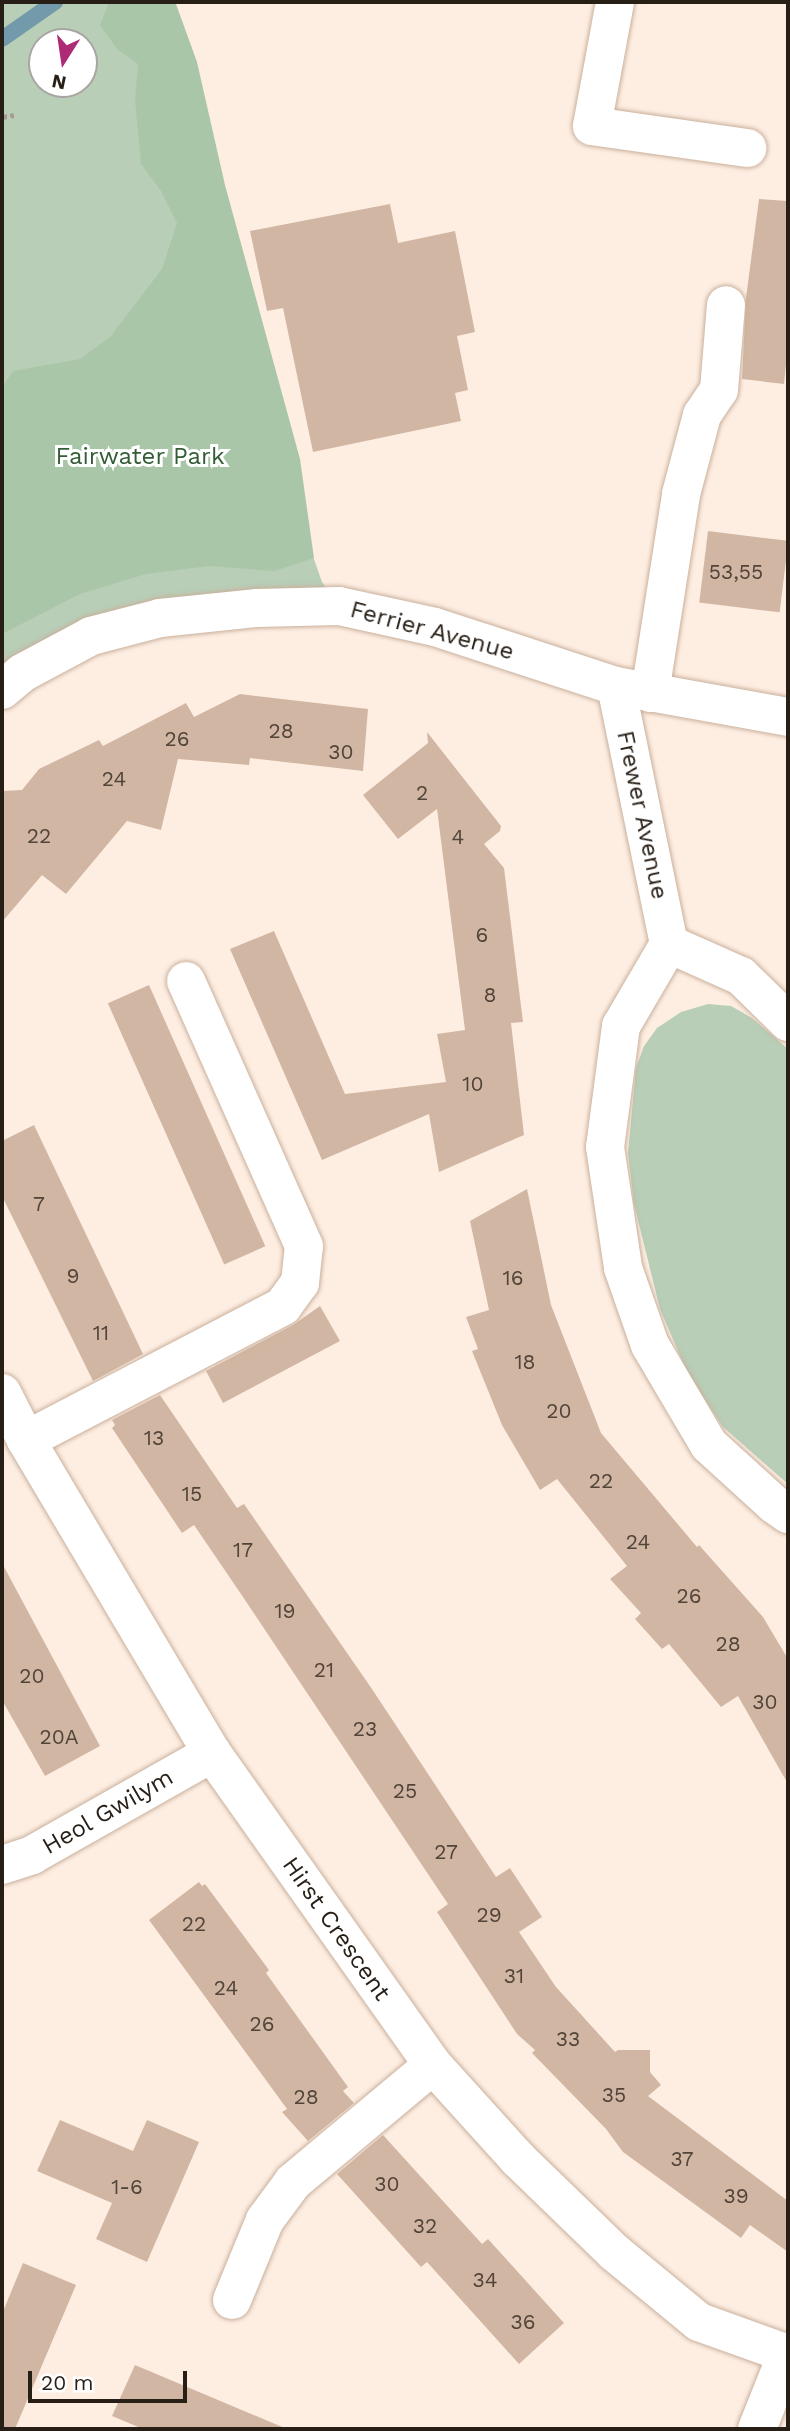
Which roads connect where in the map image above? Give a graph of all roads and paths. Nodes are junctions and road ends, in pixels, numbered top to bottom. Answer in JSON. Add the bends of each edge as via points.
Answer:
{"nodes":[{"id":1,"x":615,"y":2,"type":"edge"},
{"id":2,"x":14,"y":115,"type":"dead end"},
{"id":3,"x":2,"y":117,"type":"edge"},
{"id":4,"x":747,"y":148,"type":"dead end"},
{"id":5,"x":726,"y":305,"type":"dead end"},
{"id":6,"x":2,"y":690,"type":"edge"},
{"id":7,"x":633,"y":690,"type":"junction"},
{"id":8,"x":788,"y":718,"type":"edge"},
{"id":9,"x":669,"y":944,"type":"junction"},
{"id":10,"x":186,"y":981,"type":"dead end"},
{"id":11,"x":788,"y":1022,"type":"edge"},
{"id":12,"x":2,"y":1392,"type":"edge"},
{"id":13,"x":26,"y":1440,"type":"junction"},
{"id":14,"x":788,"y":1514,"type":"edge"},
{"id":15,"x":212,"y":1753,"type":"junction"},
{"id":16,"x":2,"y":1865,"type":"edge"},
{"id":17,"x":433,"y":2065,"type":"junction"},
{"id":18,"x":232,"y":2300,"type":"dead end"},
{"id":19,"x":788,"y":2354,"type":"edge"},
{"id":20,"x":757,"y":2429,"type":"edge"}],
"edges":[{"from":1,"to":4,"type":"street","via":[[592,126]]},
{"from":2,"to":3,"type":"path"},
{"from":5,"to":7,"type":"street","via":[[719,390],[702,415]]},
{"from":6,"to":7,"type":"street","name":"Ferrier Avenue","via":[[22,673],[91,635],[160,618],[339,606],[435,627]]},
{"from":7,"to":8,"type":"street","name":"Ferrier Avenue"},
{"from":7,"to":9,"type":"street","name":"Frewer Avenue"},
{"from":9,"to":11,"type":"street","via":[[741,976]]},
{"from":9,"to":14,"type":"street","via":[[621,1026],[605,1146],[623,1268],[650,1345],[709,1445]]},
{"from":10,"to":13,"type":"street","via":[[304,1246],[300,1283],[284,1306]]},
{"from":12,"to":13,"type":"street","name":"Hirst Crescent"},
{"from":13,"to":15,"type":"street","name":"Hirst Crescent"},
{"from":15,"to":16,"type":"street","name":"Heol Gwilym","via":[[32,1856]]},
{"from":15,"to":17,"type":"street","name":"Hirst Crescent"},
{"from":17,"to":18,"type":"street","via":[[293,2182],[265,2220]]},
{"from":17,"to":19,"type":"street","name":"Hirst Crescent","via":[[518,2159],[614,2252],[699,2322]]},
{"from":19,"to":20,"type":"street"}]}
